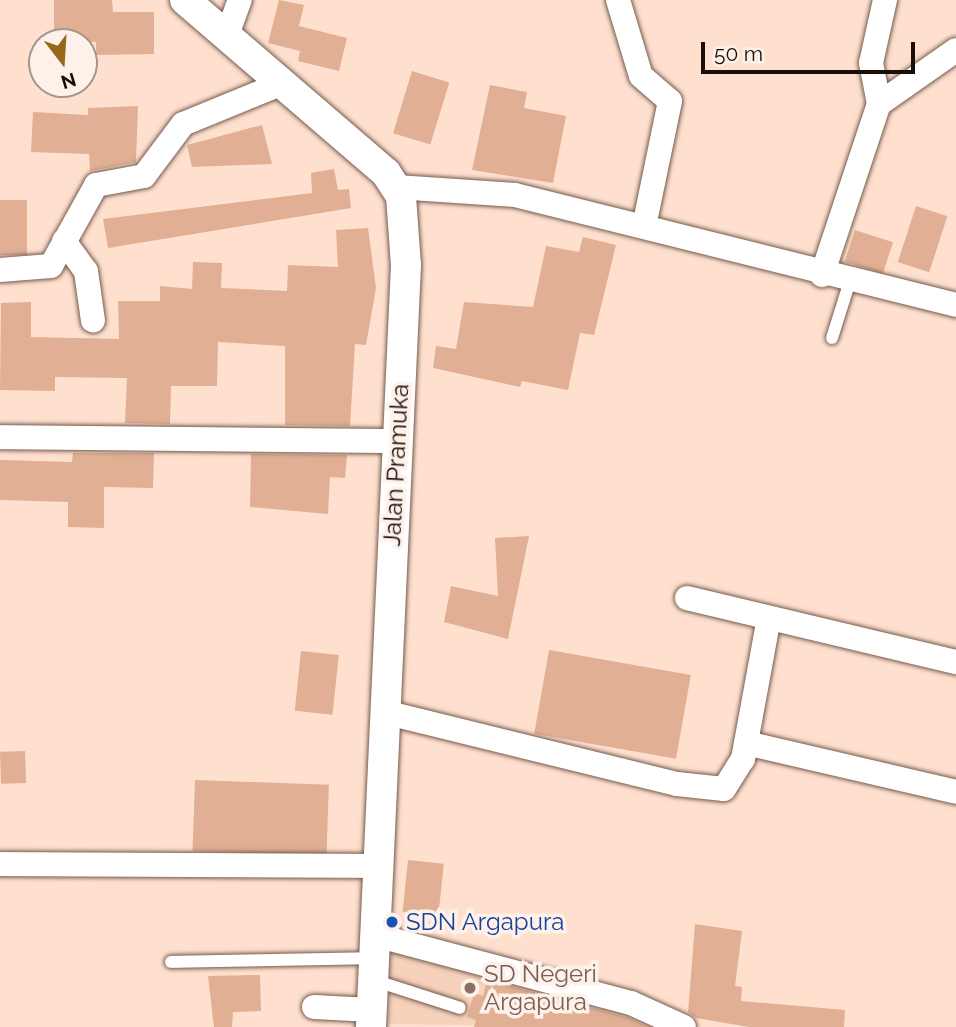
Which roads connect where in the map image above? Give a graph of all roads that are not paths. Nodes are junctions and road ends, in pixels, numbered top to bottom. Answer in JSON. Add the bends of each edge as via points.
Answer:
{"nodes":[{"id":1,"x":185,"y":0,"type":"edge"},
{"id":2,"x":240,"y":0,"type":"edge"},
{"id":3,"x":618,"y":0,"type":"edge"},
{"id":4,"x":885,"y":0,"type":"edge"},
{"id":5,"x":227,"y":35,"type":"junction"},
{"id":6,"x":956,"y":50,"type":"edge"},
{"id":7,"x":283,"y":83,"type":"junction"},
{"id":8,"x":879,"y":104,"type":"junction"},
{"id":9,"x":397,"y":187,"type":"junction"},
{"id":10,"x":644,"y":226,"type":"junction"},
{"id":11,"x":64,"y":241,"type":"junction"},
{"id":12,"x":0,"y":270,"type":"edge"},
{"id":13,"x":822,"y":275,"type":"junction"},
{"id":14,"x":850,"y":281,"type":"junction"},
{"id":15,"x":956,"y":305,"type":"edge"},
{"id":16,"x":93,"y":321,"type":"dead end"},
{"id":17,"x":832,"y":338,"type":"dead end"},
{"id":18,"x":0,"y":437,"type":"edge"},
{"id":19,"x":397,"y":441,"type":"junction"},
{"id":20,"x":687,"y":598,"type":"dead end"},
{"id":21,"x":769,"y":618,"type":"junction"},
{"id":22,"x":956,"y":662,"type":"edge"},
{"id":23,"x":384,"y":712,"type":"junction"},
{"id":24,"x":746,"y":743,"type":"junction"},
{"id":25,"x":956,"y":792,"type":"edge"},
{"id":26,"x":0,"y":864,"type":"edge"},
{"id":27,"x":377,"y":866,"type":"junction"},
{"id":28,"x":374,"y":958,"type":"junction"},
{"id":29,"x":171,"y":962,"type":"dead end"},
{"id":30,"x":314,"y":1007,"type":"dead end"},
{"id":31,"x":460,"y":1008,"type":"dead end"},
{"id":32,"x":371,"y":1018,"type":"edge"},
{"id":33,"x":684,"y":1027,"type":"edge"}],
"edges":[{"from":1,"to":5,"type":"street"},
{"from":2,"to":5,"type":"street"},
{"from":3,"to":10,"type":"street","via":[[641,76],[670,101]]},
{"from":4,"to":8,"type":"street","via":[[871,63]]},
{"from":5,"to":7,"type":"street"},
{"from":6,"to":8,"type":"street"},
{"from":7,"to":9,"type":"street"},
{"from":7,"to":11,"type":"street","via":[[183,124],[144,176],[96,185]]},
{"from":8,"to":13,"type":"street"},
{"from":9,"to":10,"type":"street","via":[[478,189]]},
{"from":9,"to":19,"type":"street","name":"Jalan Pramuka","via":[[406,265]]},
{"from":10,"to":13,"type":"street"},
{"from":11,"to":12,"type":"street","via":[[51,266]]},
{"from":11,"to":16,"type":"street","via":[[86,271]]},
{"from":13,"to":14,"type":"street"},
{"from":14,"to":15,"type":"street"},
{"from":14,"to":17,"type":"lane"},
{"from":18,"to":19,"type":"street"},
{"from":19,"to":23,"type":"street","name":"Jalan Pramuka"},
{"from":20,"to":21,"type":"street"},
{"from":21,"to":22,"type":"street"},
{"from":21,"to":24,"type":"street"},
{"from":23,"to":24,"type":"street","via":[[677,784],[724,789]]},
{"from":23,"to":27,"type":"street","name":"Jalan Pramuka"},
{"from":24,"to":25,"type":"street"},
{"from":26,"to":27,"type":"street"},
{"from":27,"to":28,"type":"street","name":"Jalan Pramuka"},
{"from":28,"to":29,"type":"lane"},
{"from":28,"to":31,"type":"lane"},
{"from":28,"to":32,"type":"street","name":"Jalan Pramuka"},
{"from":28,"to":33,"type":"street","via":[[621,1000]]},
{"from":30,"to":32,"type":"street"}]}
